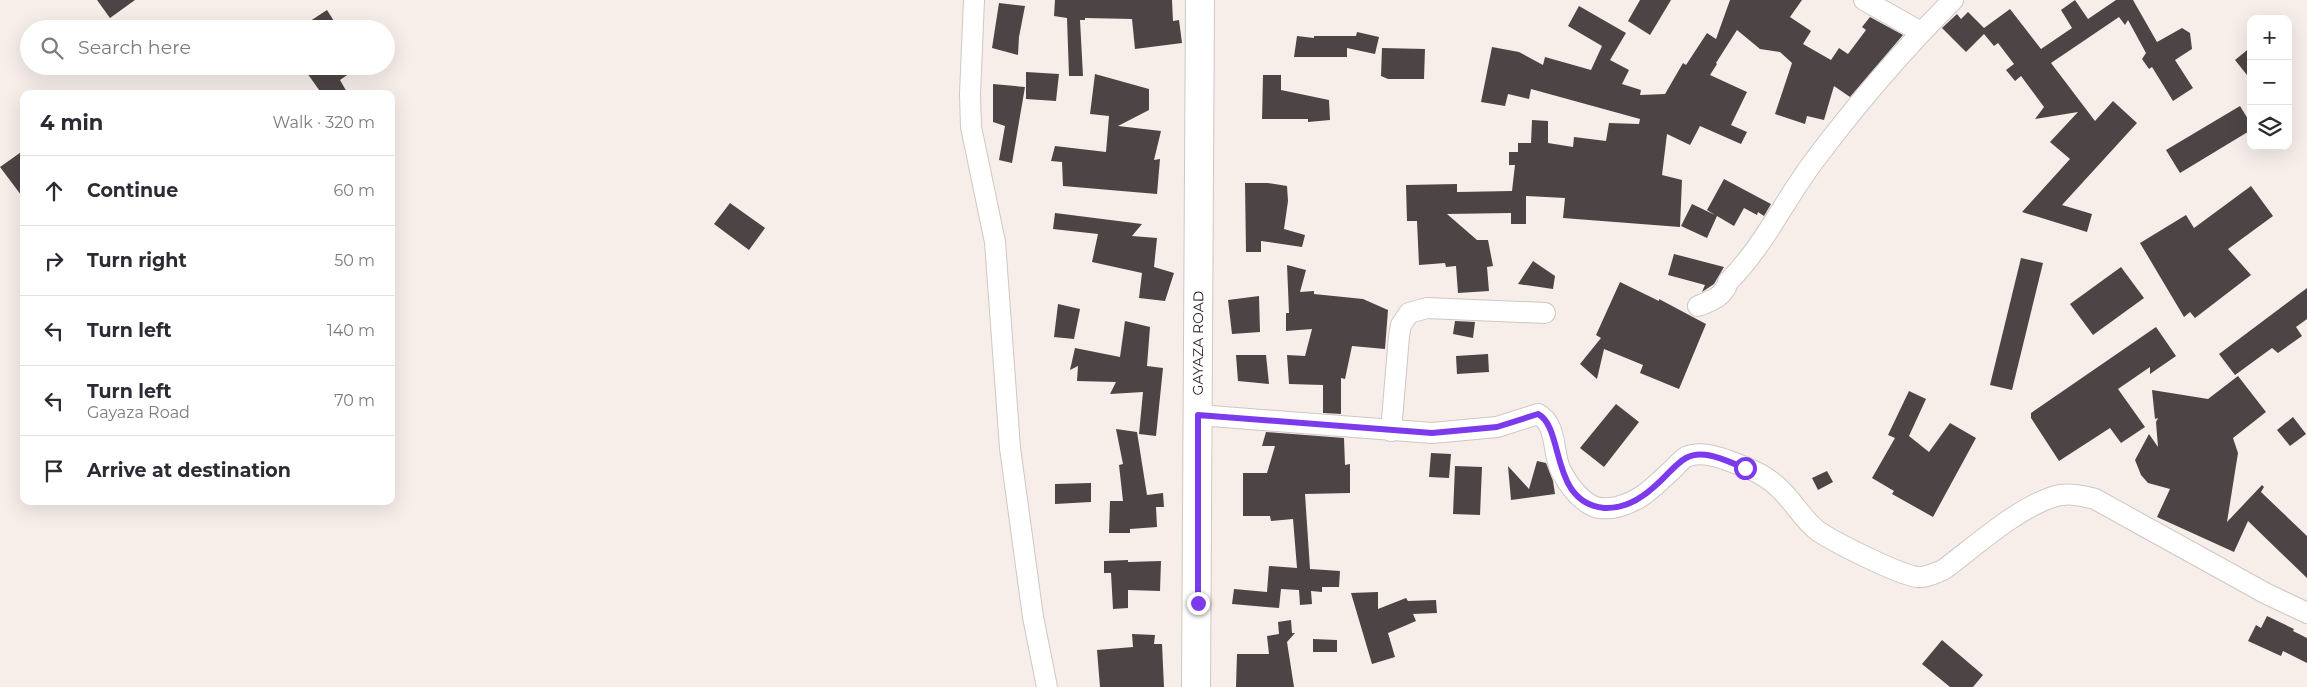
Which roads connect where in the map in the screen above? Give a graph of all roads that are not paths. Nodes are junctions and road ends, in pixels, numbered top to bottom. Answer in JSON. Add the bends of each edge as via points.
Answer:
{"nodes":[{"id":1,"x":974,"y":0,"type":"edge"},
{"id":2,"x":1200,"y":0,"type":"edge"},
{"id":3,"x":1864,"y":0,"type":"edge"},
{"id":4,"x":1952,"y":0,"type":"edge"},
{"id":5,"x":1921,"y":32,"type":"junction"},
{"id":6,"x":1698,"y":306,"type":"dead end"},
{"id":7,"x":1546,"y":313,"type":"dead end"},
{"id":8,"x":1198,"y":415,"type":"junction"},
{"id":9,"x":1391,"y":431,"type":"junction"},
{"id":10,"x":2307,"y":613,"type":"edge"},
{"id":11,"x":1047,"y":687,"type":"edge"},
{"id":12,"x":1196,"y":687,"type":"edge"}],
"edges":[{"from":1,"to":11,"type":"street","via":[[971,127],[995,242],[1011,457],[1033,617]]},
{"from":2,"to":8,"type":"main road","name":"GAYAZA ROAD"},
{"from":3,"to":5,"type":"street"},
{"from":4,"to":5,"type":"street"},
{"from":5,"to":6,"type":"street","via":[[1813,162],[1758,248],[1727,287],[1716,299]]},
{"from":7,"to":9,"type":"street","via":[[1427,308],[1409,313],[1401,325],[1399,336]]},
{"from":8,"to":9,"type":"street"},
{"from":8,"to":12,"type":"main road","name":"GAYAZA ROAD"},
{"from":9,"to":10,"type":"street","via":[[1432,433],[1497,427],[1538,414],[1546,418],[1550,426],[1561,471],[1572,488],[1593,506],[1611,508],[1641,498],[1686,457],[1712,456],[1768,479],[1817,530],[1888,566],[1918,577],[1943,570],[2028,508],[2050,497],[2076,494],[2096,499]]}]}
